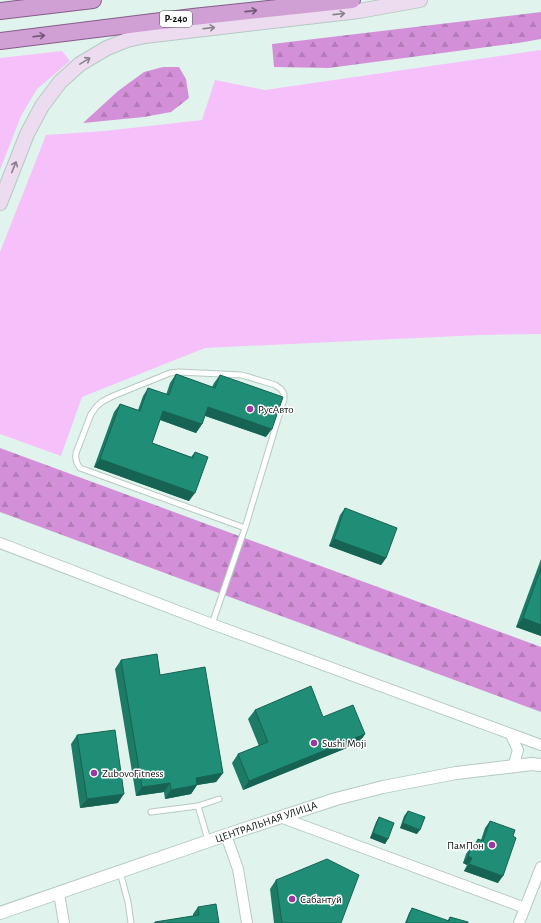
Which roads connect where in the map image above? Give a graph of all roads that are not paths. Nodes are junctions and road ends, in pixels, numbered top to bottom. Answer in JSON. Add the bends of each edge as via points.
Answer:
{"nodes":[{"id":1,"x":93,"y":0,"type":"edge"},
{"id":2,"x":352,"y":0,"type":"edge"},
{"id":3,"x":420,"y":0,"type":"edge"},
{"id":4,"x":0,"y":11,"type":"edge"},
{"id":5,"x":0,"y":41,"type":"edge"},
{"id":6,"x":0,"y":203,"type":"edge"},
{"id":7,"x":245,"y":528,"type":"junction"},
{"id":8,"x":0,"y":543,"type":"edge"},
{"id":9,"x":212,"y":624,"type":"junction"},
{"id":10,"x":511,"y":735,"type":"junction"},
{"id":11,"x":541,"y":745,"type":"edge"},
{"id":12,"x":541,"y":765,"type":"edge"},
{"id":13,"x":513,"y":767,"type":"junction"},
{"id":14,"x":219,"y":799,"type":"dead end"},
{"id":15,"x":198,"y":806,"type":"junction"},
{"id":16,"x":151,"y":812,"type":"dead end"},
{"id":17,"x":280,"y":817,"type":"junction"},
{"id":18,"x":226,"y":835,"type":"junction"},
{"id":19,"x":208,"y":841,"type":"junction"},
{"id":20,"x":541,"y":867,"type":"edge"},
{"id":21,"x":120,"y":872,"type":"junction"},
{"id":22,"x":59,"y":893,"type":"junction"},
{"id":23,"x":525,"y":908,"type":"junction"},
{"id":24,"x":0,"y":913,"type":"edge"},
{"id":25,"x":64,"y":923,"type":"edge"},
{"id":26,"x":131,"y":923,"type":"edge"},
{"id":27,"x":247,"y":923,"type":"edge"},
{"id":28,"x":520,"y":923,"type":"edge"}],
"edges":[{"from":1,"to":4,"type":"highway"},
{"from":5,"to":2,"type":"highway","number":"Р-240","one_way":true},
{"from":6,"to":3,"type":"main road","one_way":true,"via":[[27,134],[42,106],[60,82],[80,64],[107,48],[145,36],[359,11]]},
{"from":7,"to":7,"type":"lane","via":[[80,468],[76,464],[76,453],[96,406],[170,373],[179,372],[242,375],[281,389],[284,399]]},
{"from":7,"to":9,"type":"lane"},
{"from":8,"to":9,"type":"street"},
{"from":9,"to":10,"type":"street"},
{"from":10,"to":11,"type":"street"},
{"from":10,"to":13,"type":"street","via":[[518,750]]},
{"from":12,"to":13,"type":"street","name":"ЦЕНТРАЛЬНАЯ УЛИЦА"},
{"from":13,"to":17,"type":"street","name":"ЦЕНТРАЛЬНАЯ УЛИЦА","via":[[383,787]]},
{"from":14,"to":15,"type":"lane"},
{"from":15,"to":16,"type":"lane"},
{"from":15,"to":19,"type":"lane"},
{"from":17,"to":18,"type":"street","name":"ЦЕНТРАЛЬНАЯ УЛИЦА"},
{"from":17,"to":23,"type":"street"},
{"from":18,"to":19,"type":"street","name":"ЦЕНТРАЛЬНАЯ УЛИЦА"},
{"from":18,"to":27,"type":"street","via":[[238,869]]},
{"from":19,"to":21,"type":"street","name":"ЦЕНТРАЛЬНАЯ УЛИЦА"},
{"from":20,"to":23,"type":"street"},
{"from":21,"to":22,"type":"street","name":"ЦЕНТРАЛЬНАЯ УЛИЦА"},
{"from":21,"to":26,"type":"lane"},
{"from":22,"to":24,"type":"street","name":"ЦЕНТРАЛЬНАЯ УЛИЦА"},
{"from":22,"to":25,"type":"street"},
{"from":23,"to":28,"type":"street"}]}
